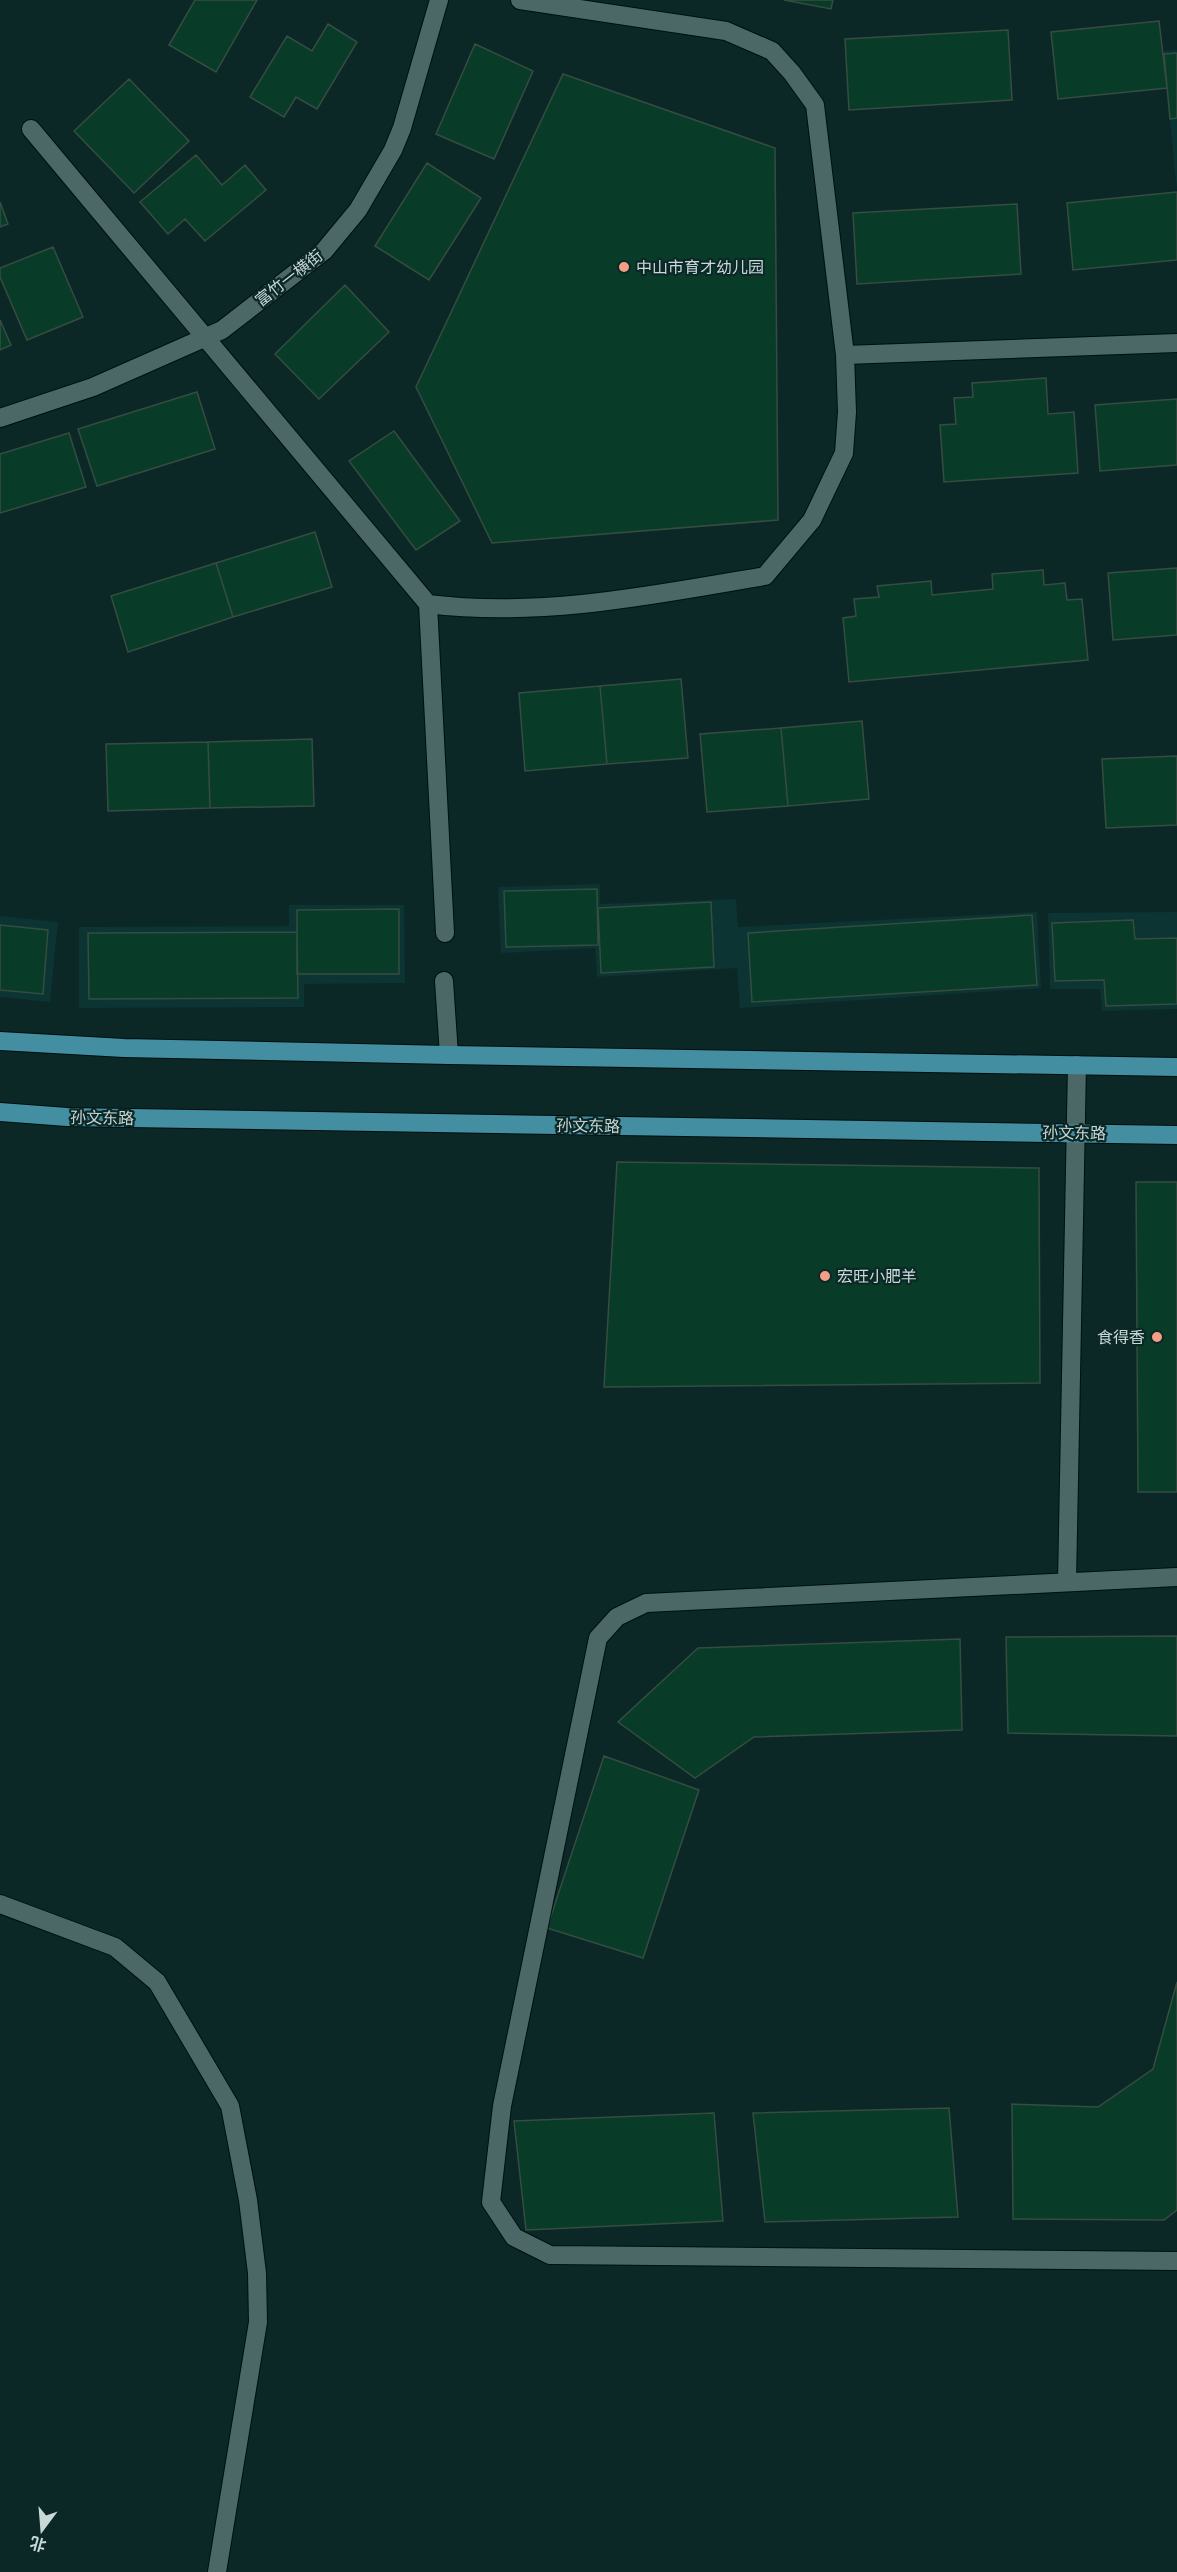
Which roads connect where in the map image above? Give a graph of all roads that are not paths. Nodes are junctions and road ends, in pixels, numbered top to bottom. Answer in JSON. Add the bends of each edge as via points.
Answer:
{"nodes":[{"id":1,"x":439,"y":0,"type":"edge"},
{"id":2,"x":520,"y":0,"type":"edge"},
{"id":3,"x":31,"y":129,"type":"dead end"},
{"id":4,"x":204,"y":338,"type":"junction"},
{"id":5,"x":1177,"y":343,"type":"edge"},
{"id":6,"x":845,"y":355,"type":"junction"},
{"id":7,"x":0,"y":418,"type":"edge"},
{"id":8,"x":428,"y":604,"type":"junction"},
{"id":9,"x":445,"y":933,"type":"dead end"},
{"id":10,"x":444,"y":981,"type":"dead end"},
{"id":11,"x":0,"y":1041,"type":"edge"},
{"id":12,"x":449,"y":1055,"type":"junction"},
{"id":13,"x":1077,"y":1065,"type":"junction"},
{"id":14,"x":1177,"y":1066,"type":"edge"},
{"id":15,"x":0,"y":1112,"type":"edge"},
{"id":16,"x":1076,"y":1133,"type":"junction"},
{"id":17,"x":1177,"y":1135,"type":"edge"},
{"id":18,"x":1177,"y":1577,"type":"edge"},
{"id":19,"x":1067,"y":1582,"type":"junction"},
{"id":20,"x":0,"y":1904,"type":"edge"},
{"id":21,"x":1177,"y":2261,"type":"edge"},
{"id":22,"x":217,"y":2572,"type":"edge"}],
"edges":[{"from":1,"to":4,"type":"street","name":"富竹一横街","via":[[402,128],[375,185],[358,210],[307,267],[222,330]]},
{"from":2,"to":6,"type":"street","via":[[726,31],[772,51],[815,105]]},
{"from":3,"to":4,"type":"street"},
{"from":4,"to":7,"type":"street","name":"富竹一横街","via":[[93,387]]},
{"from":4,"to":8,"type":"street"},
{"from":5,"to":6,"type":"street"},
{"from":6,"to":8,"type":"street","via":[[844,453],[812,520],[765,576],[616,601],[518,608]]},
{"from":8,"to":9,"type":"street"},
{"from":10,"to":12,"type":"street"},
{"from":11,"to":12,"type":"main road","via":[[124,1048]]},
{"from":12,"to":13,"type":"main road"},
{"from":13,"to":14,"type":"main road"},
{"from":13,"to":16,"type":"street"},
{"from":15,"to":16,"type":"main road","name":"孙文东路","via":[[67,1117]]},
{"from":16,"to":17,"type":"main road","name":"孙文东路"},
{"from":16,"to":19,"type":"street"},
{"from":18,"to":19,"type":"street"},
{"from":19,"to":21,"type":"street","via":[[646,1603],[617,1617],[598,1638],[502,2106],[491,2202],[514,2237],[550,2254]]},
{"from":20,"to":22,"type":"street","via":[[115,1947],[158,1982],[230,2106],[248,2200],[257,2273],[258,2322]]}]}
